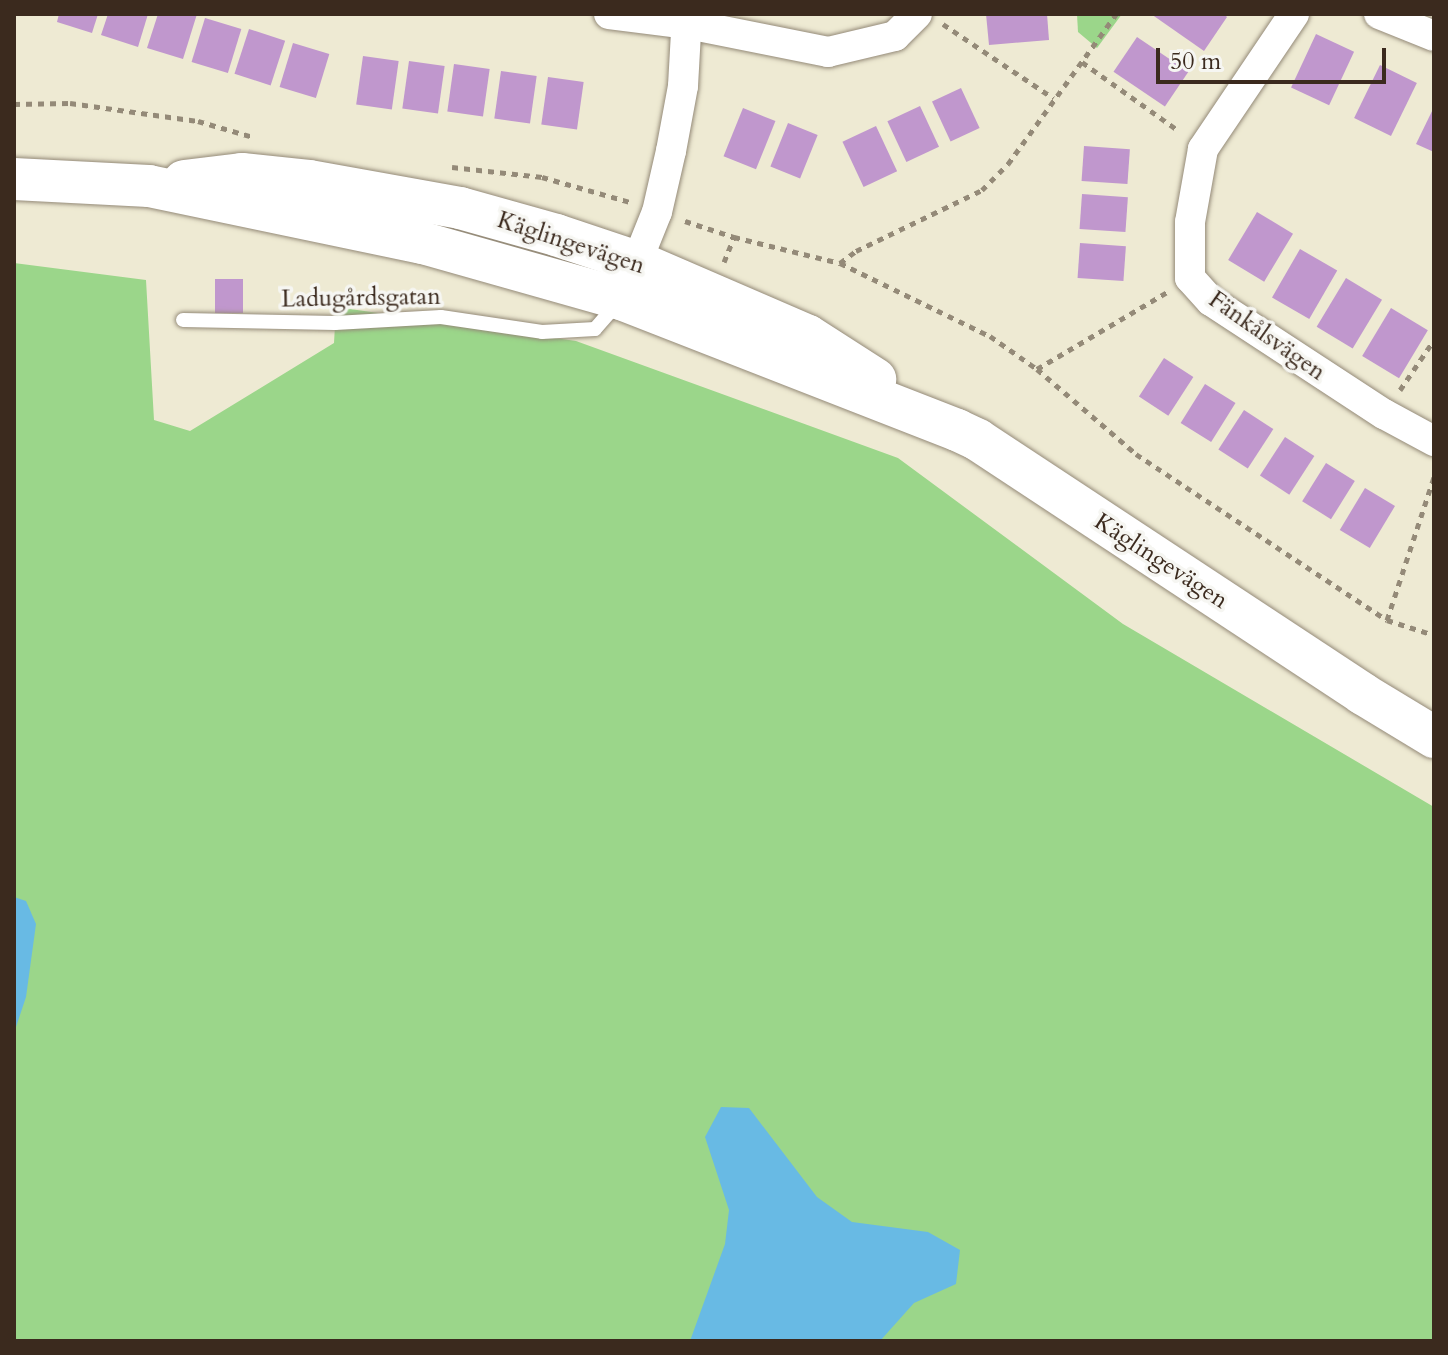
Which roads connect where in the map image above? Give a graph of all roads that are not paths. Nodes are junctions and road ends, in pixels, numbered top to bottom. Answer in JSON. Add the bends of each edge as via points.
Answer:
{"nodes":[{"id":1,"x":609,"y":14,"type":"edge"},
{"id":2,"x":1294,"y":14,"type":"edge"},
{"id":3,"x":1379,"y":14,"type":"edge"},
{"id":4,"x":929,"y":18,"type":"edge"},
{"id":5,"x":688,"y":19,"type":"edge"},
{"id":6,"x":1434,"y":36,"type":"edge"},
{"id":7,"x":14,"y":179,"type":"edge"},
{"id":8,"x":629,"y":281,"type":"junction"},
{"id":9,"x":183,"y":320,"type":"dead end"},
{"id":10,"x":1434,"y":441,"type":"edge"},
{"id":11,"x":1363,"y":694,"type":"junction"},
{"id":12,"x":1434,"y":724,"type":"edge"},
{"id":13,"x":1434,"y":737,"type":"edge"}],
"edges":[{"from":1,"to":5,"type":"street"},
{"from":2,"to":10,"type":"street","name":"Fänkålsvägen","via":[[1203,149],[1190,222],[1190,278],[1211,301]]},
{"from":3,"to":6,"type":"street"},
{"from":4,"to":5,"type":"street","via":[[895,36],[828,52]]},
{"from":5,"to":8,"type":"street","via":[[671,151],[657,212]]},
{"from":7,"to":8,"type":"main road","name":"Käglingevägen","via":[[149,186],[242,174],[309,181],[460,208]]},
{"from":8,"to":9,"type":"lane","name":"Ladugårdsgatan","via":[[595,329],[542,332],[441,317],[335,323]]},
{"from":8,"to":11,"type":"main road","name":"Käglingevägen","via":[[808,336],[978,440]]},
{"from":11,"to":12,"type":"main road","name":"Käglingevägen"},
{"from":11,"to":13,"type":"main road","name":"Käglingevägen"}]}
